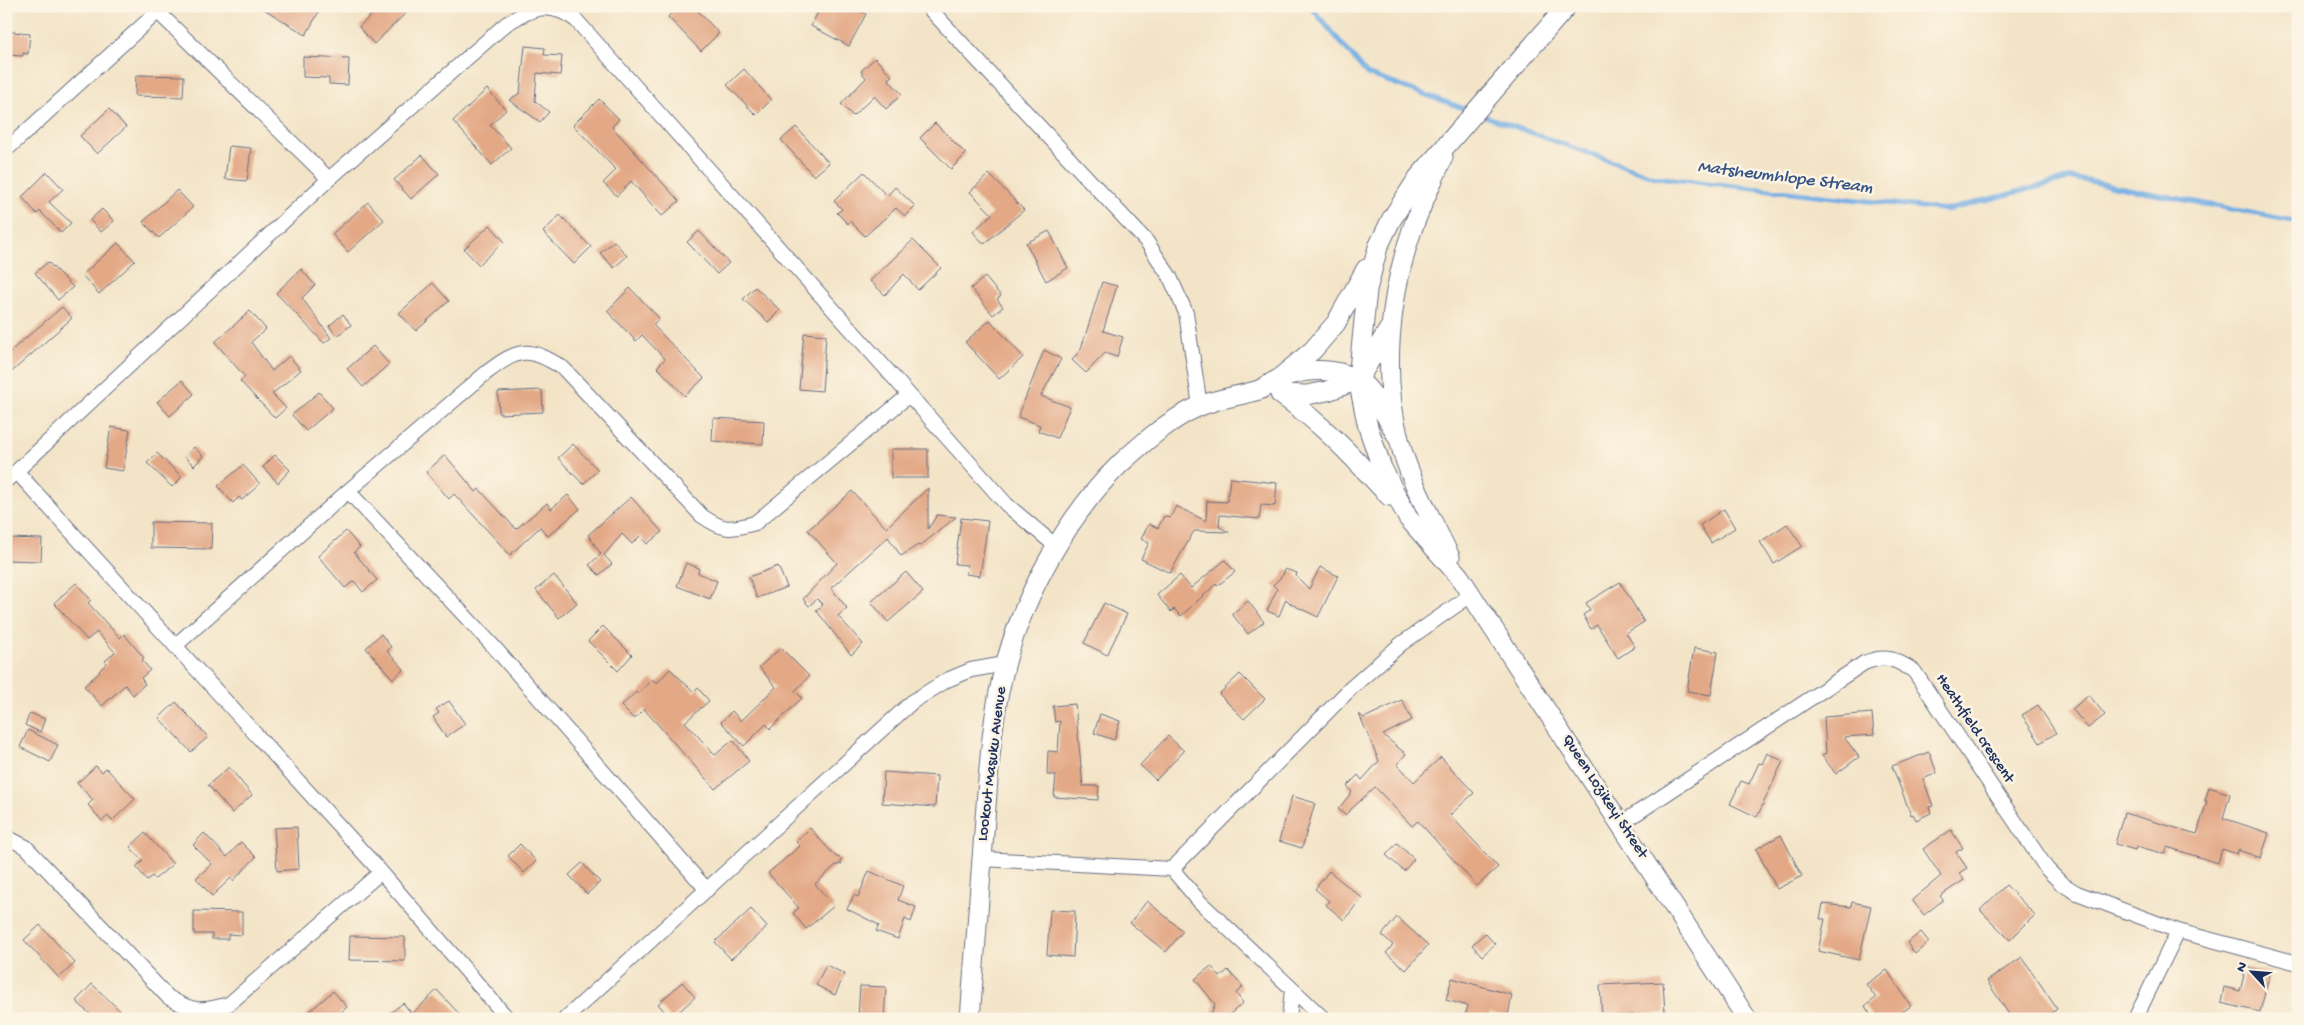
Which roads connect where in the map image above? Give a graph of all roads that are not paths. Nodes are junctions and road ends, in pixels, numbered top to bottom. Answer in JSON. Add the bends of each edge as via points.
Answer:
{"nodes":[{"id":1,"x":926,"y":6,"type":"edge"},
{"id":2,"x":1567,"y":6,"type":"edge"},
{"id":3,"x":161,"y":9,"type":"edge"},
{"id":4,"x":1450,"y":140,"type":"junction"},
{"id":5,"x":6,"y":150,"type":"edge"},
{"id":6,"x":328,"y":179,"type":"junction"},
{"id":7,"x":1378,"y":246,"type":"junction"},
{"id":8,"x":1392,"y":324,"type":"junction"},
{"id":9,"x":1358,"y":380,"type":"junction"},
{"id":10,"x":1280,"y":386,"type":"junction"},
{"id":11,"x":908,"y":396,"type":"junction"},
{"id":12,"x":1200,"y":406,"type":"junction"},
{"id":13,"x":1399,"y":439,"type":"junction"},
{"id":14,"x":12,"y":477,"type":"edge"},
{"id":15,"x":348,"y":490,"type":"junction"},
{"id":16,"x":1408,"y":518,"type":"junction"},
{"id":17,"x":1057,"y":547,"type":"junction"},
{"id":18,"x":1459,"y":576,"type":"junction"},
{"id":19,"x":1471,"y":595,"type":"junction"},
{"id":20,"x":175,"y":646,"type":"junction"},
{"id":21,"x":1005,"y":664,"type":"junction"},
{"id":22,"x":1622,"y":824,"type":"junction"},
{"id":23,"x":6,"y":837,"type":"edge"},
{"id":24,"x":982,"y":859,"type":"junction"},
{"id":25,"x":1172,"y":869,"type":"junction"},
{"id":26,"x":381,"y":872,"type":"junction"},
{"id":27,"x":707,"y":890,"type":"junction"},
{"id":28,"x":2178,"y":931,"type":"junction"},
{"id":29,"x":2298,"y":963,"type":"edge"},
{"id":30,"x":1292,"y":990,"type":"junction"},
{"id":31,"x":508,"y":1019,"type":"edge"},
{"id":32,"x":565,"y":1019,"type":"edge"},
{"id":33,"x":970,"y":1019,"type":"edge"},
{"id":34,"x":1289,"y":1019,"type":"edge"},
{"id":35,"x":1324,"y":1019,"type":"edge"},
{"id":36,"x":1747,"y":1019,"type":"edge"},
{"id":37,"x":2135,"y":1019,"type":"edge"}],
"edges":[{"from":1,"to":12,"type":"street","via":[[1147,242],[1170,277],[1186,313]]},
{"from":2,"to":4,"type":"main road","name":"Queen Lozikeyi Street"},
{"from":3,"to":5,"type":"street"},
{"from":3,"to":6,"type":"street"},
{"from":4,"to":7,"type":"main road","name":"Queen Lozikeyi Street","via":[[1418,178]]},
{"from":4,"to":8,"type":"main road","name":"Queen Lozikeyi Street","via":[[1412,231]]},
{"from":6,"to":11,"type":"street","via":[[506,24],[526,12],[544,7],[556,9],[576,20]]},
{"from":6,"to":14,"type":"street"},
{"from":7,"to":9,"type":"main road","name":"Queen Lozikeyi Street","via":[[1366,299]]},
{"from":7,"to":10,"type":"main road","via":[[1336,323]]},
{"from":8,"to":9,"type":"main road"},
{"from":8,"to":13,"type":"main road","name":"Queen Lozikeyi Street","via":[[1389,362]]},
{"from":9,"to":10,"type":"main road","name":"Lookout Masuku Avenue","via":[[1325,371]]},
{"from":9,"to":13,"type":"main road","via":[[1368,390]]},
{"from":9,"to":16,"type":"main road","name":"Queen Lozikeyi Street","via":[[1368,427],[1382,468]]},
{"from":10,"to":12,"type":"main road","name":"Lookout Masuku Avenue"},
{"from":10,"to":16,"type":"main road","via":[[1344,448]]},
{"from":11,"to":15,"type":"street","via":[[755,523],[726,529],[702,516],[563,368],[542,355],[525,352],[505,359],[486,373]]},
{"from":11,"to":17,"type":"street","via":[[1007,505]]},
{"from":12,"to":17,"type":"main road","name":"Lookout Masuku Avenue","via":[[1144,442],[1107,476]]},
{"from":13,"to":18,"type":"main road","name":"Queen Lozikeyi Street","via":[[1412,476]]},
{"from":14,"to":20,"type":"street"},
{"from":15,"to":20,"type":"street"},
{"from":15,"to":27,"type":"street","via":[[494,647]]},
{"from":16,"to":18,"type":"main road","name":"Queen Lozikeyi Street"},
{"from":17,"to":21,"type":"main road","name":"Lookout Masuku Avenue","via":[[1016,630]]},
{"from":18,"to":19,"type":"main road","name":"Queen Lozikeyi Street"},
{"from":19,"to":22,"type":"main road","name":"Queen Lozikeyi Street"},
{"from":19,"to":25,"type":"street","via":[[1401,644],[1351,688]]},
{"from":20,"to":26,"type":"street"},
{"from":21,"to":24,"type":"main road","name":"Lookout Masuku Avenue","via":[[990,756]]},
{"from":21,"to":27,"type":"street","via":[[971,670],[947,680],[912,702]]},
{"from":22,"to":28,"type":"street","name":"Heathfield crescent","via":[[1864,662],[1878,657],[1892,659],[1914,671],[2046,869],[2077,893]]},
{"from":22,"to":36,"type":"main road","name":"Queen Lozikeyi Street"},
{"from":23,"to":26,"type":"street","via":[[26,847],[168,996],[195,1010],[229,1004]]},
{"from":24,"to":25,"type":"street"},
{"from":24,"to":33,"type":"main road","name":"Lookout Masuku Avenue"},
{"from":25,"to":30,"type":"street","via":[[1200,902]]},
{"from":26,"to":31,"type":"street"},
{"from":27,"to":32,"type":"street"},
{"from":28,"to":29,"type":"street","name":"Heathfield crescent"},
{"from":28,"to":37,"type":"street"},
{"from":30,"to":34,"type":"street"},
{"from":30,"to":35,"type":"street"}]}
